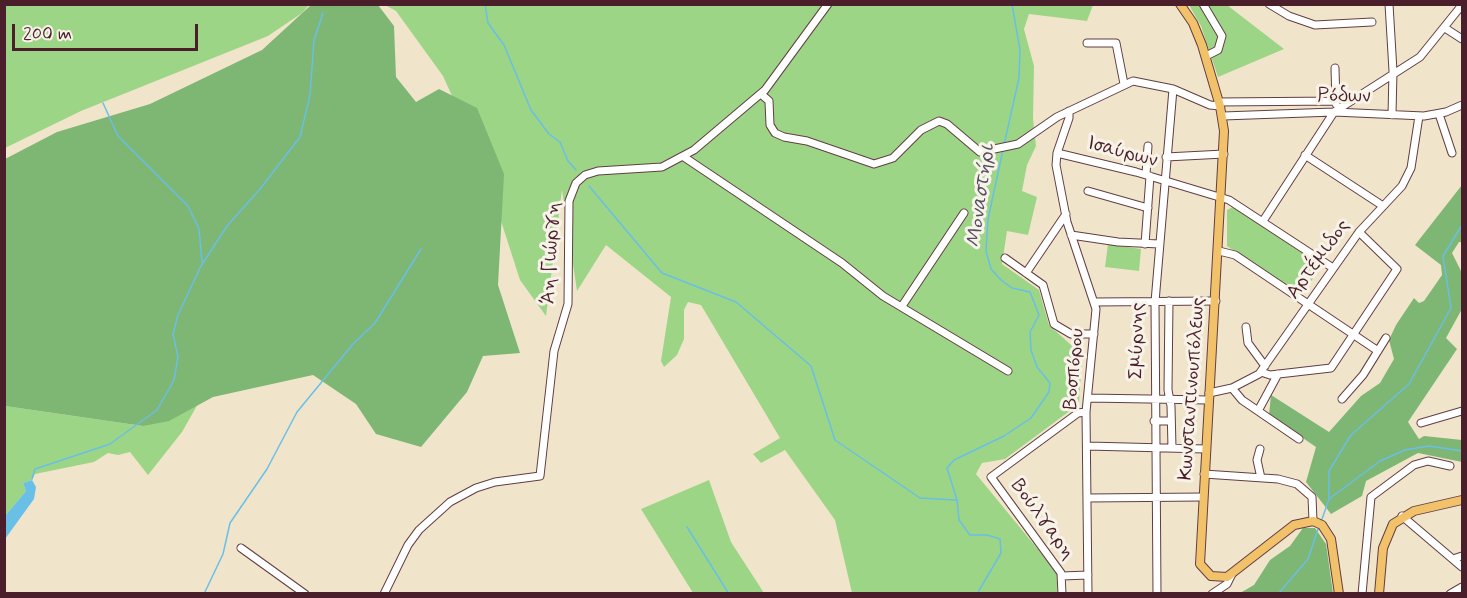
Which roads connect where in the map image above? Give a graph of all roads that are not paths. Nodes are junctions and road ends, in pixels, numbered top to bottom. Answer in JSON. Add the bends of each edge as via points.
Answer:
{"nodes":[{"id":1,"x":828,"y":4,"type":"edge"},
{"id":2,"x":1180,"y":4,"type":"edge"},
{"id":3,"x":1203,"y":4,"type":"edge"},
{"id":4,"x":1269,"y":4,"type":"edge"},
{"id":5,"x":1389,"y":4,"type":"edge"},
{"id":6,"x":1461,"y":9,"type":"edge"},
{"id":7,"x":1372,"y":22,"type":"dead end"},
{"id":8,"x":1445,"y":28,"type":"junction"},
{"id":9,"x":1462,"y":39,"type":"edge"},
{"id":10,"x":1087,"y":43,"type":"dead end"},
{"id":11,"x":1206,"y":56,"type":"junction"},
{"id":12,"x":1335,"y":68,"type":"dead end"},
{"id":13,"x":1393,"y":75,"type":"junction"},
{"id":14,"x":1124,"y":84,"type":"junction"},
{"id":15,"x":1173,"y":89,"type":"junction"},
{"id":16,"x":761,"y":94,"type":"junction"},
{"id":17,"x":1336,"y":101,"type":"junction"},
{"id":18,"x":1220,"y":104,"type":"junction"},
{"id":19,"x":1462,"y":105,"type":"edge"},
{"id":20,"x":1069,"y":111,"type":"junction"},
{"id":21,"x":1334,"y":112,"type":"junction"},
{"id":22,"x":1439,"y":114,"type":"junction"},
{"id":23,"x":1392,"y":115,"type":"junction"},
{"id":24,"x":1222,"y":116,"type":"junction"},
{"id":25,"x":1419,"y":116,"type":"junction"},
{"id":26,"x":1148,"y":146,"type":"dead end"},
{"id":27,"x":1057,"y":153,"type":"junction"},
{"id":28,"x":1452,"y":153,"type":"dead end"},
{"id":29,"x":1224,"y":154,"type":"junction"},
{"id":30,"x":1305,"y":155,"type":"junction"},
{"id":31,"x":1166,"y":156,"type":"junction"},
{"id":32,"x":684,"y":157,"type":"junction"},
{"id":33,"x":1148,"y":175,"type":"junction"},
{"id":34,"x":1163,"y":180,"type":"junction"},
{"id":35,"x":1088,"y":191,"type":"dead end"},
{"id":36,"x":1222,"y":198,"type":"junction"},
{"id":37,"x":1383,"y":206,"type":"junction"},
{"id":38,"x":1148,"y":208,"type":"junction"},
{"id":39,"x":964,"y":213,"type":"dead end"},
{"id":40,"x":1066,"y":214,"type":"junction"},
{"id":41,"x":1263,"y":221,"type":"junction"},
{"id":42,"x":1359,"y":232,"type":"junction"},
{"id":43,"x":1071,"y":235,"type":"junction"},
{"id":44,"x":1145,"y":244,"type":"junction"},
{"id":45,"x":1159,"y":244,"type":"junction"},
{"id":46,"x":1219,"y":251,"type":"junction"},
{"id":47,"x":1005,"y":258,"type":"dead end"},
{"id":48,"x":1333,"y":268,"type":"junction"},
{"id":49,"x":1026,"y":273,"type":"junction"},
{"id":50,"x":1215,"y":301,"type":"junction"},
{"id":51,"x":1095,"y":302,"type":"junction"},
{"id":52,"x":1155,"y":302,"type":"junction"},
{"id":53,"x":1169,"y":302,"type":"junction"},
{"id":54,"x":1307,"y":303,"type":"junction"},
{"id":55,"x":902,"y":306,"type":"junction"},
{"id":56,"x":1246,"y":327,"type":"dead end"},
{"id":57,"x":1094,"y":334,"type":"junction"},
{"id":58,"x":1353,"y":335,"type":"junction"},
{"id":59,"x":1168,"y":338,"type":"junction"},
{"id":60,"x":1386,"y":338,"type":"dead end"},
{"id":61,"x":1154,"y":339,"type":"junction"},
{"id":62,"x":1378,"y":351,"type":"junction"},
{"id":63,"x":1154,"y":366,"type":"junction"},
{"id":64,"x":1168,"y":366,"type":"junction"},
{"id":65,"x":1263,"y":369,"type":"junction"},
{"id":66,"x":1008,"y":371,"type":"dead end"},
{"id":67,"x":1278,"y":374,"type":"junction"},
{"id":68,"x":1232,"y":388,"type":"junction"},
{"id":69,"x":1209,"y":397,"type":"junction"},
{"id":70,"x":1088,"y":398,"type":"junction"},
{"id":71,"x":1154,"y":399,"type":"junction"},
{"id":72,"x":1170,"y":399,"type":"junction"},
{"id":73,"x":1342,"y":399,"type":"dead end"},
{"id":74,"x":1258,"y":411,"type":"junction"},
{"id":75,"x":1462,"y":411,"type":"edge"},
{"id":76,"x":1086,"y":412,"type":"junction"},
{"id":77,"x":1154,"y":421,"type":"junction"},
{"id":78,"x":1171,"y":421,"type":"junction"},
{"id":79,"x":1421,"y":423,"type":"dead end"},
{"id":80,"x":1299,"y":439,"type":"dead end"},
{"id":81,"x":1087,"y":446,"type":"junction"},
{"id":82,"x":1155,"y":448,"type":"junction"},
{"id":83,"x":1172,"y":448,"type":"junction"},
{"id":84,"x":1206,"y":449,"type":"junction"},
{"id":85,"x":1260,"y":449,"type":"dead end"},
{"id":86,"x":1450,"y":466,"type":"dead end"},
{"id":87,"x":1204,"y":474,"type":"junction"},
{"id":88,"x":1261,"y":478,"type":"junction"},
{"id":89,"x":1203,"y":497,"type":"junction"},
{"id":90,"x":1088,"y":498,"type":"junction"},
{"id":91,"x":1157,"y":498,"type":"junction"},
{"id":92,"x":1462,"y":500,"type":"edge"},
{"id":93,"x":1402,"y":516,"type":"junction"},
{"id":94,"x":1318,"y":523,"type":"junction"},
{"id":95,"x":241,"y":548,"type":"dead end"},
{"id":96,"x":1462,"y":556,"type":"edge"},
{"id":97,"x":1453,"y":559,"type":"junction"},
{"id":98,"x":1462,"y":567,"type":"edge"},
{"id":99,"x":1232,"y":574,"type":"junction"},
{"id":100,"x":1088,"y":575,"type":"junction"},
{"id":101,"x":1062,"y":576,"type":"junction"},
{"id":102,"x":1462,"y":587,"type":"edge"},
{"id":103,"x":305,"y":594,"type":"edge"},
{"id":104,"x":384,"y":594,"type":"edge"},
{"id":105,"x":1062,"y":594,"type":"edge"},
{"id":106,"x":1088,"y":594,"type":"edge"},
{"id":107,"x":1157,"y":594,"type":"edge"},
{"id":108,"x":1212,"y":594,"type":"edge"},
{"id":109,"x":1339,"y":594,"type":"edge"},
{"id":110,"x":1362,"y":594,"type":"edge"},
{"id":111,"x":1379,"y":594,"type":"edge"},
{"id":112,"x":1450,"y":594,"type":"edge"}],
"edges":[{"from":1,"to":16,"type":"street","name":"Άη Γιώργη"},
{"from":2,"to":11,"type":"main road","name":"Κωνσταντινουπόλεως","via":[[1193,23]]},
{"from":3,"to":11,"type":"street","via":[[1222,36],[1218,50]]},
{"from":4,"to":7,"type":"street","via":[[1315,25]]},
{"from":5,"to":13,"type":"street"},
{"from":6,"to":8,"type":"street"},
{"from":8,"to":9,"type":"street"},
{"from":8,"to":13,"type":"street","via":[[1430,48]]},
{"from":10,"to":14,"type":"street","via":[[1116,43]]},
{"from":11,"to":18,"type":"main road","name":"Κωνσταντινουπόλεως"},
{"from":12,"to":17,"type":"street"},
{"from":13,"to":21,"type":"street"},
{"from":13,"to":23,"type":"street"},
{"from":14,"to":15,"type":"street","via":[[1135,81]]},
{"from":14,"to":20,"type":"street"},
{"from":15,"to":18,"type":"street","via":[[1210,105]]},
{"from":15,"to":31,"type":"street","name":"Σμύρνης"},
{"from":16,"to":20,"type":"street","via":[[769,103],[770,125],[775,133],[874,164],[896,156],[933,122],[948,124],[977,151],[984,152],[1025,142]]},
{"from":16,"to":32,"type":"street","name":"Άη Γιώργη"},
{"from":17,"to":18,"type":"street"},
{"from":17,"to":21,"type":"street"},
{"from":18,"to":24,"type":"main road","name":"Κωνσταντινουπόλεως"},
{"from":19,"to":22,"type":"street","name":"Ρόδων"},
{"from":20,"to":27,"type":"street","name":"Ισαύρων"},
{"from":21,"to":23,"type":"street","name":"Ρόδων"},
{"from":21,"to":24,"type":"street","name":"Ρόδων"},
{"from":21,"to":30,"type":"street"},
{"from":22,"to":25,"type":"street","name":"Ρόδων"},
{"from":22,"to":28,"type":"street"},
{"from":23,"to":25,"type":"street","name":"Ρόδων"},
{"from":24,"to":29,"type":"main road","name":"Κωνσταντινουπόλεως"},
{"from":25,"to":37,"type":"street","name":"Αρτέμιδος","via":[[1410,173]]},
{"from":26,"to":33,"type":"street"},
{"from":27,"to":33,"type":"street","name":"Ισαύρων"},
{"from":27,"to":40,"type":"street","name":"Βοσπόρου"},
{"from":29,"to":31,"type":"street","name":"Ισαύρων"},
{"from":29,"to":36,"type":"main road","name":"Κωνσταντινουπόλεως"},
{"from":30,"to":37,"type":"street"},
{"from":30,"to":41,"type":"street"},
{"from":31,"to":34,"type":"street","name":"Σμύρνης"},
{"from":32,"to":55,"type":"street"},
{"from":32,"to":104,"type":"street","name":"Άη Γιώργη","via":[[656,169],[593,172],[576,183],[569,201],[568,304],[554,351],[540,476],[495,482],[450,502],[413,537]]},
{"from":33,"to":34,"type":"street","name":"Ισαύρων"},
{"from":33,"to":38,"type":"street"},
{"from":34,"to":36,"type":"street","name":"Ισαύρων"},
{"from":34,"to":45,"type":"street","name":"Σμύρνης"},
{"from":35,"to":38,"type":"street"},
{"from":36,"to":41,"type":"street","name":"Ισαύρων"},
{"from":36,"to":46,"type":"main road","name":"Κωνσταντινουπόλεως"},
{"from":37,"to":42,"type":"street","name":"Αρτέμιδος"},
{"from":38,"to":44,"type":"street"},
{"from":39,"to":55,"type":"street"},
{"from":40,"to":43,"type":"street","name":"Βοσπόρου"},
{"from":40,"to":49,"type":"street"},
{"from":41,"to":48,"type":"street","name":"Ισαύρων"},
{"from":42,"to":48,"type":"street","name":"Αρτέμιδος"},
{"from":42,"to":58,"type":"street","via":[[1397,269]]},
{"from":43,"to":44,"type":"street"},
{"from":43,"to":51,"type":"street","name":"Βοσπόρου"},
{"from":44,"to":45,"type":"street"},
{"from":45,"to":52,"type":"street","name":"Σμύρνης"},
{"from":46,"to":50,"type":"main road","name":"Κωνσταντινουπόλεως"},
{"from":46,"to":54,"type":"street","via":[[1235,255]]},
{"from":47,"to":49,"type":"street"},
{"from":48,"to":54,"type":"street","name":"Αρτέμιδος"},
{"from":49,"to":57,"type":"street","via":[[1046,290],[1054,324],[1071,334]]},
{"from":50,"to":53,"type":"street"},
{"from":50,"to":69,"type":"main road","name":"Κωνσταντινουπόλεως"},
{"from":51,"to":52,"type":"street"},
{"from":51,"to":57,"type":"street","name":"Βοσπόρου"},
{"from":52,"to":53,"type":"street"},
{"from":52,"to":61,"type":"street","name":"Σμύρνης"},
{"from":53,"to":59,"type":"street"},
{"from":54,"to":58,"type":"street"},
{"from":54,"to":65,"type":"street","name":"Αρτέμιδος"},
{"from":55,"to":66,"type":"street"},
{"from":56,"to":65,"type":"street","via":[[1248,343]]},
{"from":57,"to":70,"type":"street","name":"Βοσπόρου"},
{"from":58,"to":62,"type":"street"},
{"from":58,"to":67,"type":"street","via":[[1329,369]]},
{"from":59,"to":61,"type":"street"},
{"from":59,"to":64,"type":"street"},
{"from":60,"to":62,"type":"street"},
{"from":61,"to":63,"type":"street","name":"Σμύρνης"},
{"from":62,"to":73,"type":"street"},
{"from":63,"to":64,"type":"street"},
{"from":63,"to":71,"type":"street","name":"Σμύρνης"},
{"from":64,"to":72,"type":"street"},
{"from":65,"to":67,"type":"street"},
{"from":65,"to":68,"type":"street","name":"Αρτέμιδος"},
{"from":67,"to":74,"type":"street"},
{"from":68,"to":69,"type":"street","name":"Αρτέμιδος"},
{"from":68,"to":74,"type":"street"},
{"from":69,"to":72,"type":"street","name":"Αρτέμιδος"},
{"from":69,"to":84,"type":"main road","name":"Κωνσταντινουπόλεως"},
{"from":70,"to":71,"type":"street","name":"Αρτέμιδος"},
{"from":70,"to":76,"type":"street","name":"Βοσπόρου"},
{"from":71,"to":72,"type":"street","name":"Αρτέμιδος"},
{"from":71,"to":77,"type":"street","name":"Σμύρνης"},
{"from":72,"to":78,"type":"street"},
{"from":74,"to":80,"type":"street"},
{"from":75,"to":79,"type":"street"},
{"from":76,"to":81,"type":"street","name":"Βοσπόρου"},
{"from":76,"to":101,"type":"street","name":"Βούλγαρη","via":[[1078,413],[991,477]]},
{"from":77,"to":78,"type":"street"},
{"from":77,"to":82,"type":"street","name":"Σμύρνης"},
{"from":78,"to":83,"type":"street"},
{"from":81,"to":82,"type":"street"},
{"from":81,"to":90,"type":"street","name":"Βοσπόρου"},
{"from":82,"to":83,"type":"street"},
{"from":82,"to":91,"type":"street","name":"Σμύρνης"},
{"from":83,"to":84,"type":"street"},
{"from":84,"to":87,"type":"main road","name":"Κωνσταντινουπόλεως"},
{"from":85,"to":88,"type":"street","via":[[1257,459]]},
{"from":86,"to":110,"type":"street","via":[[1431,461],[1418,463],[1371,497]]},
{"from":87,"to":88,"type":"street"},
{"from":87,"to":89,"type":"main road","name":"Κωνσταντινουπόλεως"},
{"from":88,"to":94,"type":"street","via":[[1287,481],[1308,492]]},
{"from":89,"to":91,"type":"street"},
{"from":89,"to":99,"type":"main road","name":"Κωνσταντινουπόλεως","via":[[1201,565],[1213,577]]},
{"from":90,"to":91,"type":"street"},
{"from":90,"to":100,"type":"street","name":"Βοσπόρου"},
{"from":91,"to":107,"type":"street","name":"Σμύρνης"},
{"from":92,"to":93,"type":"main road"},
{"from":93,"to":97,"type":"street"},
{"from":93,"to":111,"type":"main road","via":[[1385,539]]},
{"from":94,"to":99,"type":"main road","via":[[1302,521],[1294,525]]},
{"from":94,"to":109,"type":"main road","via":[[1333,549]]},
{"from":95,"to":103,"type":"street"},
{"from":96,"to":97,"type":"street"},
{"from":97,"to":98,"type":"street"},
{"from":99,"to":108,"type":"street","via":[[1227,585]]},
{"from":100,"to":101,"type":"street"},
{"from":100,"to":106,"type":"street","name":"Βοσπόρου"},
{"from":101,"to":105,"type":"street","name":"Βούλγαρη"},
{"from":102,"to":112,"type":"street"}]}
